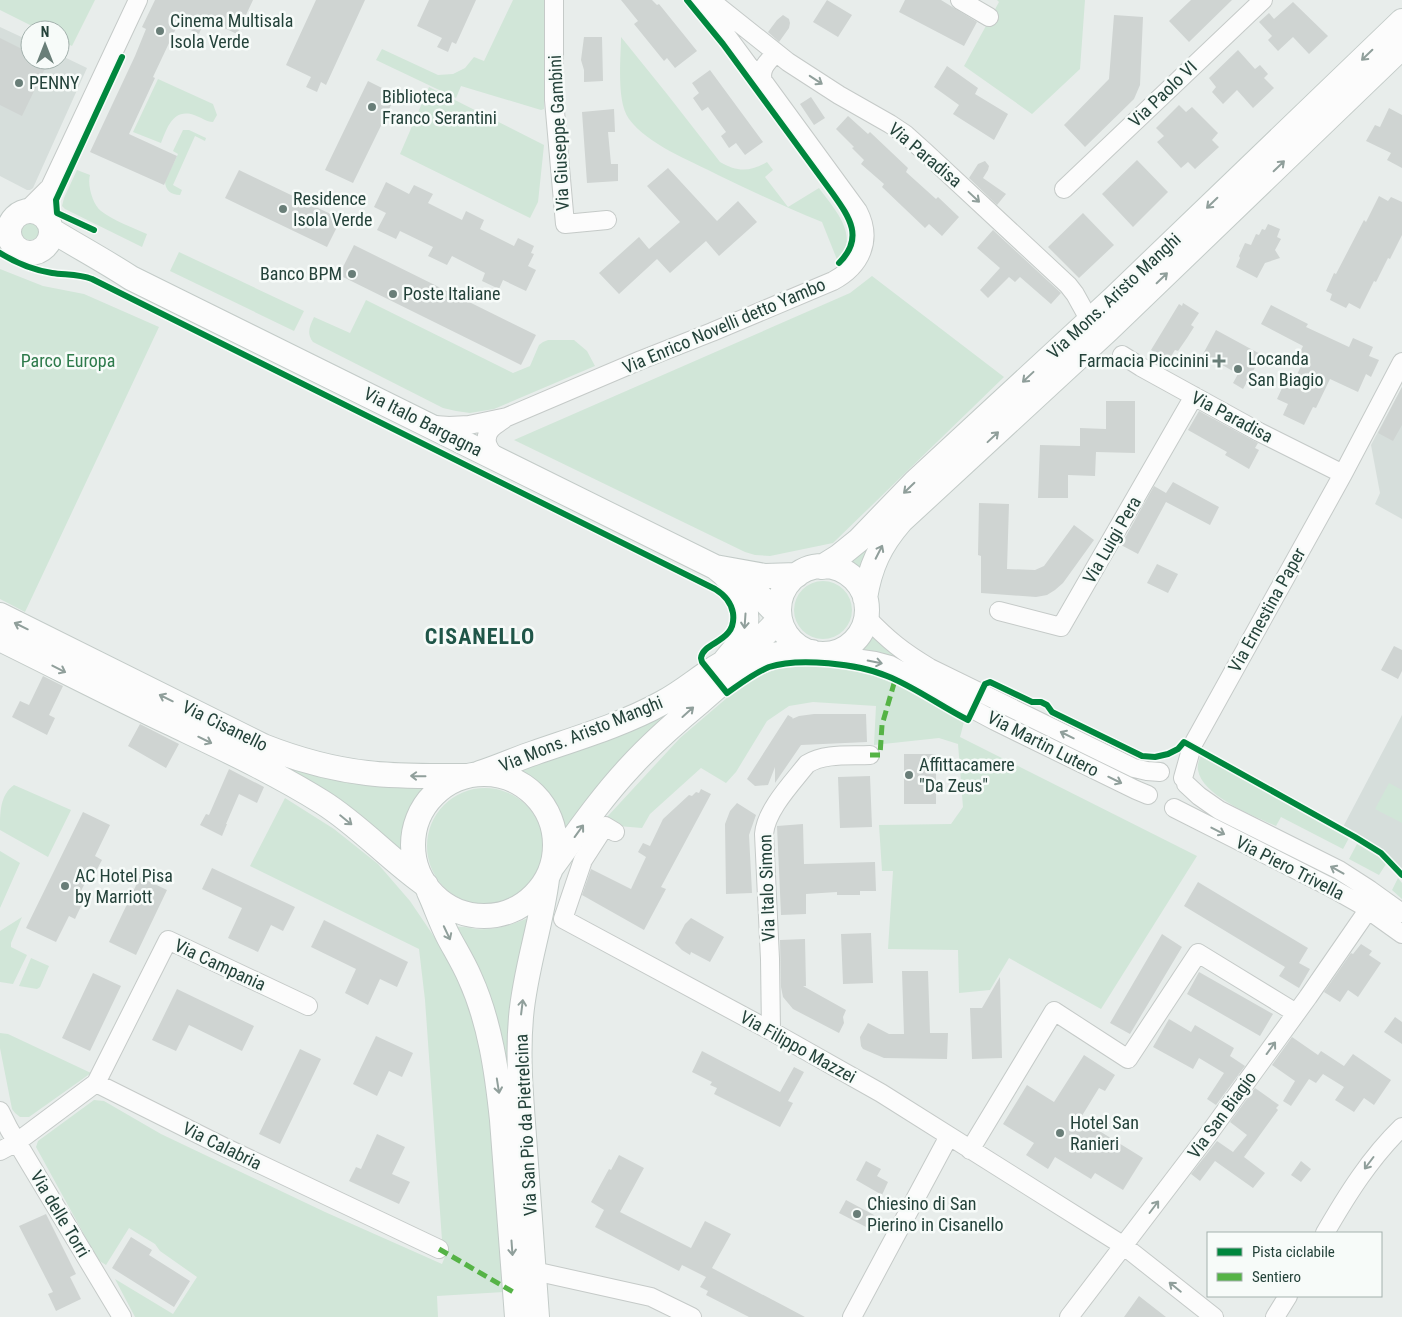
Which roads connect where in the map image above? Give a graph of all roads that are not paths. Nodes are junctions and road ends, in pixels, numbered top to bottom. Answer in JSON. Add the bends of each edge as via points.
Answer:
{"nodes":[{"id":1,"x":138,"y":0,"type":"edge"},
{"id":2,"x":554,"y":0,"type":"edge"},
{"id":3,"x":701,"y":0,"type":"edge"},
{"id":4,"x":710,"y":0,"type":"edge"},
{"id":5,"x":960,"y":0,"type":"edge"},
{"id":6,"x":1263,"y":0,"type":"edge"},
{"id":7,"x":989,"y":16,"type":"dead end"},
{"id":8,"x":1402,"y":21,"type":"edge"},
{"id":9,"x":1402,"y":47,"type":"edge"},
{"id":10,"x":776,"y":53,"type":"junction"},
{"id":11,"x":768,"y":87,"type":"junction"},
{"id":12,"x":1064,"y":189,"type":"dead end"},
{"id":13,"x":607,"y":220,"type":"dead end"},
{"id":14,"x":24,"y":223,"type":"edge"},
{"id":15,"x":1090,"y":320,"type":"junction"},
{"id":16,"x":1122,"y":355,"type":"dead end"},
{"id":17,"x":1402,"y":362,"type":"edge"},
{"id":18,"x":1194,"y":396,"type":"junction"},
{"id":19,"x":507,"y":417,"type":"junction"},
{"id":20,"x":425,"y":424,"type":"junction"},
{"id":21,"x":508,"y":465,"type":"junction"},
{"id":22,"x":1343,"y":474,"type":"junction"},
{"id":23,"x":822,"y":567,"type":"junction"},
{"id":24,"x":720,"y":570,"type":"junction"},
{"id":25,"x":796,"y":575,"type":"junction"},
{"id":26,"x":865,"y":607,"type":"junction"},
{"id":27,"x":999,"y":611,"type":"dead end"},
{"id":28,"x":0,"y":615,"type":"edge"},
{"id":29,"x":779,"y":617,"type":"junction"},
{"id":30,"x":0,"y":639,"type":"edge"},
{"id":31,"x":819,"y":653,"type":"junction"},
{"id":32,"x":724,"y":662,"type":"junction"},
{"id":33,"x":1192,"y":746,"type":"junction"},
{"id":34,"x":870,"y":755,"type":"dead end"},
{"id":35,"x":1163,"y":771,"type":"junction"},
{"id":36,"x":472,"y":775,"type":"junction"},
{"id":37,"x":1185,"y":781,"type":"junction"},
{"id":38,"x":1148,"y":795,"type":"junction"},
{"id":39,"x":1174,"y":808,"type":"junction"},
{"id":40,"x":615,"y":832,"type":"dead end"},
{"id":41,"x":548,"y":873,"type":"junction"},
{"id":42,"x":427,"y":887,"type":"junction"},
{"id":43,"x":1368,"y":910,"type":"junction"},
{"id":44,"x":1402,"y":913,"type":"edge"},
{"id":45,"x":1402,"y":934,"type":"edge"},
{"id":46,"x":308,"y":1006,"type":"dead end"},
{"id":47,"x":1296,"y":1013,"type":"junction"},
{"id":48,"x":772,"y":1031,"type":"junction"},
{"id":49,"x":96,"y":1083,"type":"junction"},
{"id":50,"x":0,"y":1110,"type":"edge"},
{"id":51,"x":1402,"y":1127,"type":"edge"},
{"id":52,"x":949,"y":1136,"type":"junction"},
{"id":53,"x":17,"y":1142,"type":"junction"},
{"id":54,"x":970,"y":1150,"type":"junction"},
{"id":55,"x":0,"y":1151,"type":"edge"},
{"id":56,"x":1326,"y":1232,"type":"edge"},
{"id":57,"x":1124,"y":1246,"type":"junction"},
{"id":58,"x":438,"y":1248,"type":"dead end"},
{"id":59,"x":534,"y":1271,"type":"junction"},
{"id":60,"x":1287,"y":1297,"type":"edge"},
{"id":61,"x":856,"y":1311,"type":"edge"},
{"id":62,"x":122,"y":1317,"type":"edge"},
{"id":63,"x":516,"y":1317,"type":"edge"},
{"id":64,"x":536,"y":1317,"type":"edge"},
{"id":65,"x":692,"y":1317,"type":"edge"},
{"id":66,"x":1069,"y":1317,"type":"edge"},
{"id":67,"x":1214,"y":1317,"type":"edge"},
{"id":68,"x":1275,"y":1317,"type":"edge"}],
"edges":[{"from":1,"to":14,"type":"street","via":[[51,185]]},
{"from":2,"to":13,"type":"street","name":"Via Giuseppe Gambini","via":[[554,100],[565,224]]},
{"from":3,"to":11,"type":"street","name":"Via Enrico Novelli detto Yambo","via":[[748,66]]},
{"from":4,"to":10,"type":"street","name":"Via Paradisa"},
{"from":5,"to":7,"type":"street"},
{"from":6,"to":12,"type":"street","name":"Via Paolo VI"},
{"from":8,"to":15,"type":"main road","name":"Via Mons. Aristo Manghi","one_way":true},
{"from":26,"to":9,"type":"main road","name":"Via Mons. Aristo Manghi","one_way":true,"via":[[870,574],[877,555],[901,521],[1108,330]]},
{"from":10,"to":11,"type":"street","via":[[762,72]]},
{"from":10,"to":15,"type":"street","name":"Via Paradisa","one_way":true,"via":[[912,140],[1068,285]]},
{"from":11,"to":19,"type":"street","name":"Via Enrico Novelli detto Yambo","via":[[858,211],[865,233],[863,249],[857,260],[833,281]]},
{"from":14,"to":20,"type":"main road","name":"Via Italo Bargagna","via":[[61,252],[130,278]]},
{"from":15,"to":23,"type":"main road","name":"Via Mons. Aristo Manghi","one_way":true,"via":[[915,482],[859,540]]},
{"from":16,"to":18,"type":"street","name":"Via Paradisa"},
{"from":17,"to":22,"type":"street","name":"Via Ernestina Paper"},
{"from":18,"to":22,"type":"street","name":"Via Paradisa"},
{"from":18,"to":27,"type":"street","name":"Via Luigi Pera","via":[[1061,628]]},
{"from":19,"to":20,"type":"street","name":"Via Enrico Novelli detto Yambo","via":[[469,425]]},
{"from":19,"to":21,"type":"street","name":"Via Enrico Novelli detto Yambo","via":[[490,430],[487,439],[492,453]]},
{"from":20,"to":21,"type":"main road","name":"Via Italo Bargagna"},
{"from":21,"to":24,"type":"main road","name":"Via Italo Bargagna"},
{"from":22,"to":33,"type":"street","name":"Via Ernestina Paper"},
{"from":23,"to":25,"type":"main road"},
{"from":23,"to":26,"type":"main road","via":[[849,575],[857,583]]},
{"from":24,"to":25,"type":"main road","name":"Via Italo Bargagna","via":[[765,576]]},
{"from":24,"to":29,"type":"main road","name":"Via Italo Bargagna","via":[[758,593]]},
{"from":24,"to":32,"type":"main road","name":"Via Italo Bargagna","one_way":true,"via":[[740,594],[747,621],[740,640]]},
{"from":25,"to":29,"type":"main road","via":[[781,596]]},
{"from":26,"to":31,"type":"main road","via":[[865,623],[850,644],[840,650]]},
{"from":35,"to":26,"type":"street","name":"Via Martin Lutero","one_way":true,"via":[[1134,768],[930,668],[883,635]]},
{"from":36,"to":28,"type":"main road","name":"Via Cisanello","one_way":true,"via":[[368,773],[285,754]]},
{"from":29,"to":31,"type":"main road","via":[[790,640],[800,648]]},
{"from":29,"to":32,"type":"main road","name":"Via Mons. Aristo Manghi","via":[[758,640]]},
{"from":30,"to":42,"type":"main road","name":"Via Cisanello","one_way":true,"via":[[252,763],[324,803]]},
{"from":31,"to":38,"type":"street","name":"Via Martin Lutero","one_way":true,"via":[[890,665]]},
{"from":41,"to":31,"type":"main road","name":"Via Mons. Aristo Manghi","one_way":true,"via":[[630,766],[720,685],[765,657]]},
{"from":32,"to":36,"type":"main road","name":"Via Mons. Aristo Manghi","via":[[645,712]]},
{"from":33,"to":35,"type":"street","name":"Via Ernestina Paper","via":[[1179,762]]},
{"from":33,"to":37,"type":"street","name":"Via Ernestina Paper"},
{"from":34,"to":48,"type":"street","name":"Via Italo Simon","via":[[829,756],[807,764],[768,818],[764,834]]},
{"from":35,"to":37,"type":"street","via":[[1175,772]]},
{"from":35,"to":38,"type":"street","via":[[1155,774],[1149,783]]},
{"from":36,"to":41,"type":"main road","via":[[502,776],[516,782],[541,803],[552,825],[554,841],[554,857]]},
{"from":36,"to":42,"type":"main road","via":[[447,784],[435,794],[416,823],[413,851],[418,872]]},
{"from":37,"to":39,"type":"street","via":[[1187,790],[1183,801]]},
{"from":44,"to":37,"type":"street","name":"Via Piero Trivella","one_way":true,"via":[[1339,870],[1219,810]]},
{"from":38,"to":39,"type":"street","via":[[1157,807]]},
{"from":39,"to":43,"type":"street","name":"Via Piero Trivella","one_way":true,"via":[[1330,886]]},
{"from":40,"to":48,"type":"street","name":"Via Filippo Mazzei","via":[[605,826],[583,860],[563,919]]},
{"from":41,"to":42,"type":"main road","via":[[538,890],[524,903],[497,914],[458,911],[442,902]]},
{"from":59,"to":41,"type":"main road","name":"Via San Pio da Pietrelcina","one_way":true,"via":[[521,1090],[521,1018],[525,980]]},
{"from":42,"to":63,"type":"main road","name":"Via San Pio da Pietrelcina","one_way":true,"via":[[473,984],[492,1053],[500,1098]]},
{"from":43,"to":45,"type":"street","name":"Via Piero Trivella"},
{"from":43,"to":47,"type":"street","name":"Via San Biagio"},
{"from":46,"to":49,"type":"street","name":"Via Campania","via":[[168,940]]},
{"from":47,"to":54,"type":"street","via":[[1198,953],[1128,1059],[1054,1010]]},
{"from":57,"to":47,"type":"street","name":"Via San Biagio","one_way":true},
{"from":48,"to":52,"type":"street","name":"Via Filippo Mazzei"},
{"from":49,"to":53,"type":"street"},
{"from":49,"to":58,"type":"street","name":"Via Calabria"},
{"from":50,"to":53,"type":"street","name":"Via delle Torri"},
{"from":51,"to":56,"type":"street","one_way":true,"via":[[1362,1173]]},
{"from":52,"to":54,"type":"street","name":"Via Filippo Mazzei"},
{"from":52,"to":61,"type":"street"},
{"from":53,"to":55,"type":"street"},
{"from":53,"to":62,"type":"street","name":"Via delle Torri"},
{"from":54,"to":57,"type":"street","name":"Via Filippo Mazzei"},
{"from":57,"to":66,"type":"street","name":"Via San Biagio"},
{"from":67,"to":57,"type":"street","name":"Via Filippo Mazzei","one_way":true},
{"from":59,"to":64,"type":"main road","name":"Via San Pio da Pietrelcina"},
{"from":59,"to":65,"type":"street","via":[[651,1297]]},
{"from":60,"to":68,"type":"street"}]}
